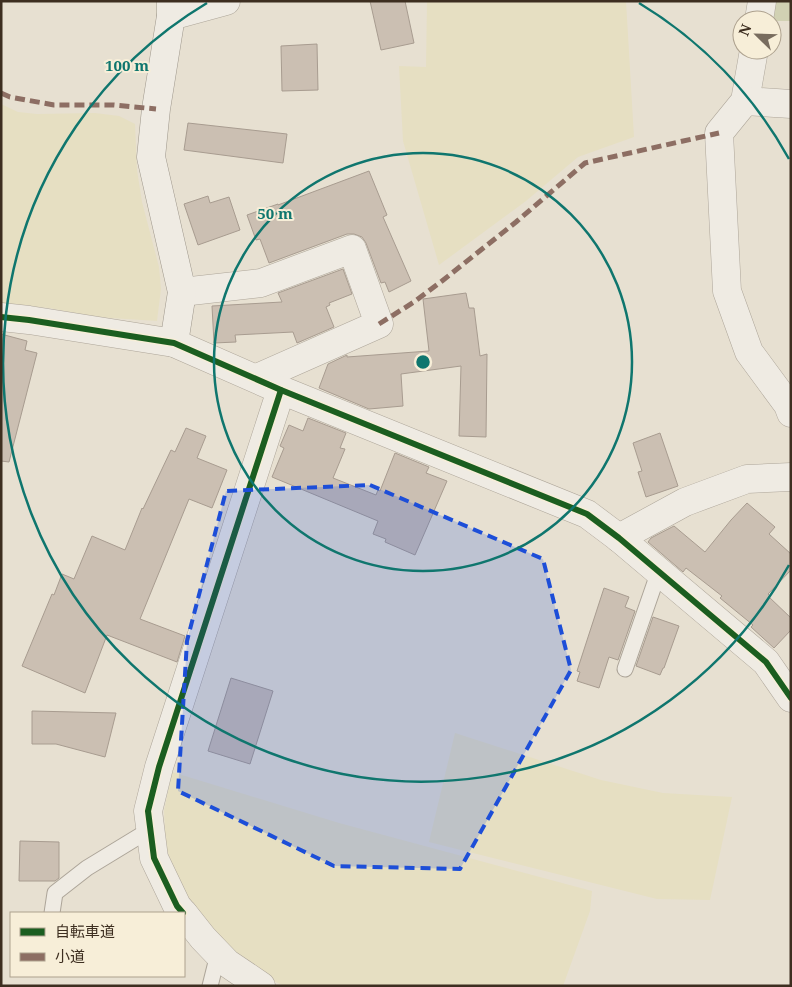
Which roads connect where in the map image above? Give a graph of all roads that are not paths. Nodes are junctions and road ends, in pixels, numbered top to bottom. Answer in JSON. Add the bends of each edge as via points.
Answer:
{"nodes":[{"id":1,"x":226,"y":1,"type":"edge"},
{"id":2,"x":171,"y":9,"type":"edge"},
{"id":3,"x":752,"y":60,"type":"edge"},
{"id":4,"x":745,"y":101,"type":"junction"},
{"id":5,"x":791,"y":104,"type":"edge"},
{"id":6,"x":182,"y":292,"type":"junction"},
{"id":7,"x":1,"y":317,"type":"edge"},
{"id":8,"x":174,"y":343,"type":"junction"},
{"id":9,"x":257,"y":378,"type":"junction"},
{"id":10,"x":281,"y":390,"type":"junction"},
{"id":11,"x":791,"y":413,"type":"edge"},
{"id":12,"x":791,"y":477,"type":"edge"},
{"id":13,"x":619,"y":538,"type":"junction"},
{"id":14,"x":659,"y":571,"type":"junction"},
{"id":15,"x":625,"y":669,"type":"dead end"},
{"id":16,"x":791,"y":698,"type":"edge"},
{"id":17,"x":151,"y":829,"type":"junction"},
{"id":18,"x":52,"y":912,"type":"edge"},
{"id":19,"x":182,"y":912,"type":"edge"},
{"id":20,"x":185,"y":915,"type":"edge"},
{"id":21,"x":218,"y":954,"type":"junction"},
{"id":22,"x":210,"y":986,"type":"edge"},
{"id":23,"x":261,"y":986,"type":"edge"}],
"edges":[{"from":1,"to":2,"type":"street"},
{"from":2,"to":6,"type":"street","via":[[151,157]]},
{"from":3,"to":4,"type":"street"},
{"from":4,"to":5,"type":"street"},
{"from":4,"to":11,"type":"street","via":[[719,133],[727,291],[750,352]]},
{"from":6,"to":8,"type":"street"},
{"from":6,"to":9,"type":"street","via":[[261,283],[352,249],[379,324]]},
{"from":7,"to":8,"type":"street"},
{"from":8,"to":9,"type":"street"},
{"from":9,"to":10,"type":"street"},
{"from":10,"to":13,"type":"street","via":[[587,514]]},
{"from":10,"to":17,"type":"street","via":[[159,767],[148,811]]},
{"from":12,"to":13,"type":"street","via":[[747,479],[685,502]]},
{"from":13,"to":14,"type":"street"},
{"from":14,"to":15,"type":"lane"},
{"from":14,"to":16,"type":"street","via":[[766,662]]},
{"from":17,"to":18,"type":"lane","via":[[87,868],[55,894]]},
{"from":17,"to":19,"type":"street","via":[[154,858]]},
{"from":20,"to":21,"type":"street"},
{"from":21,"to":22,"type":"lane"},
{"from":21,"to":23,"type":"street"}]}
